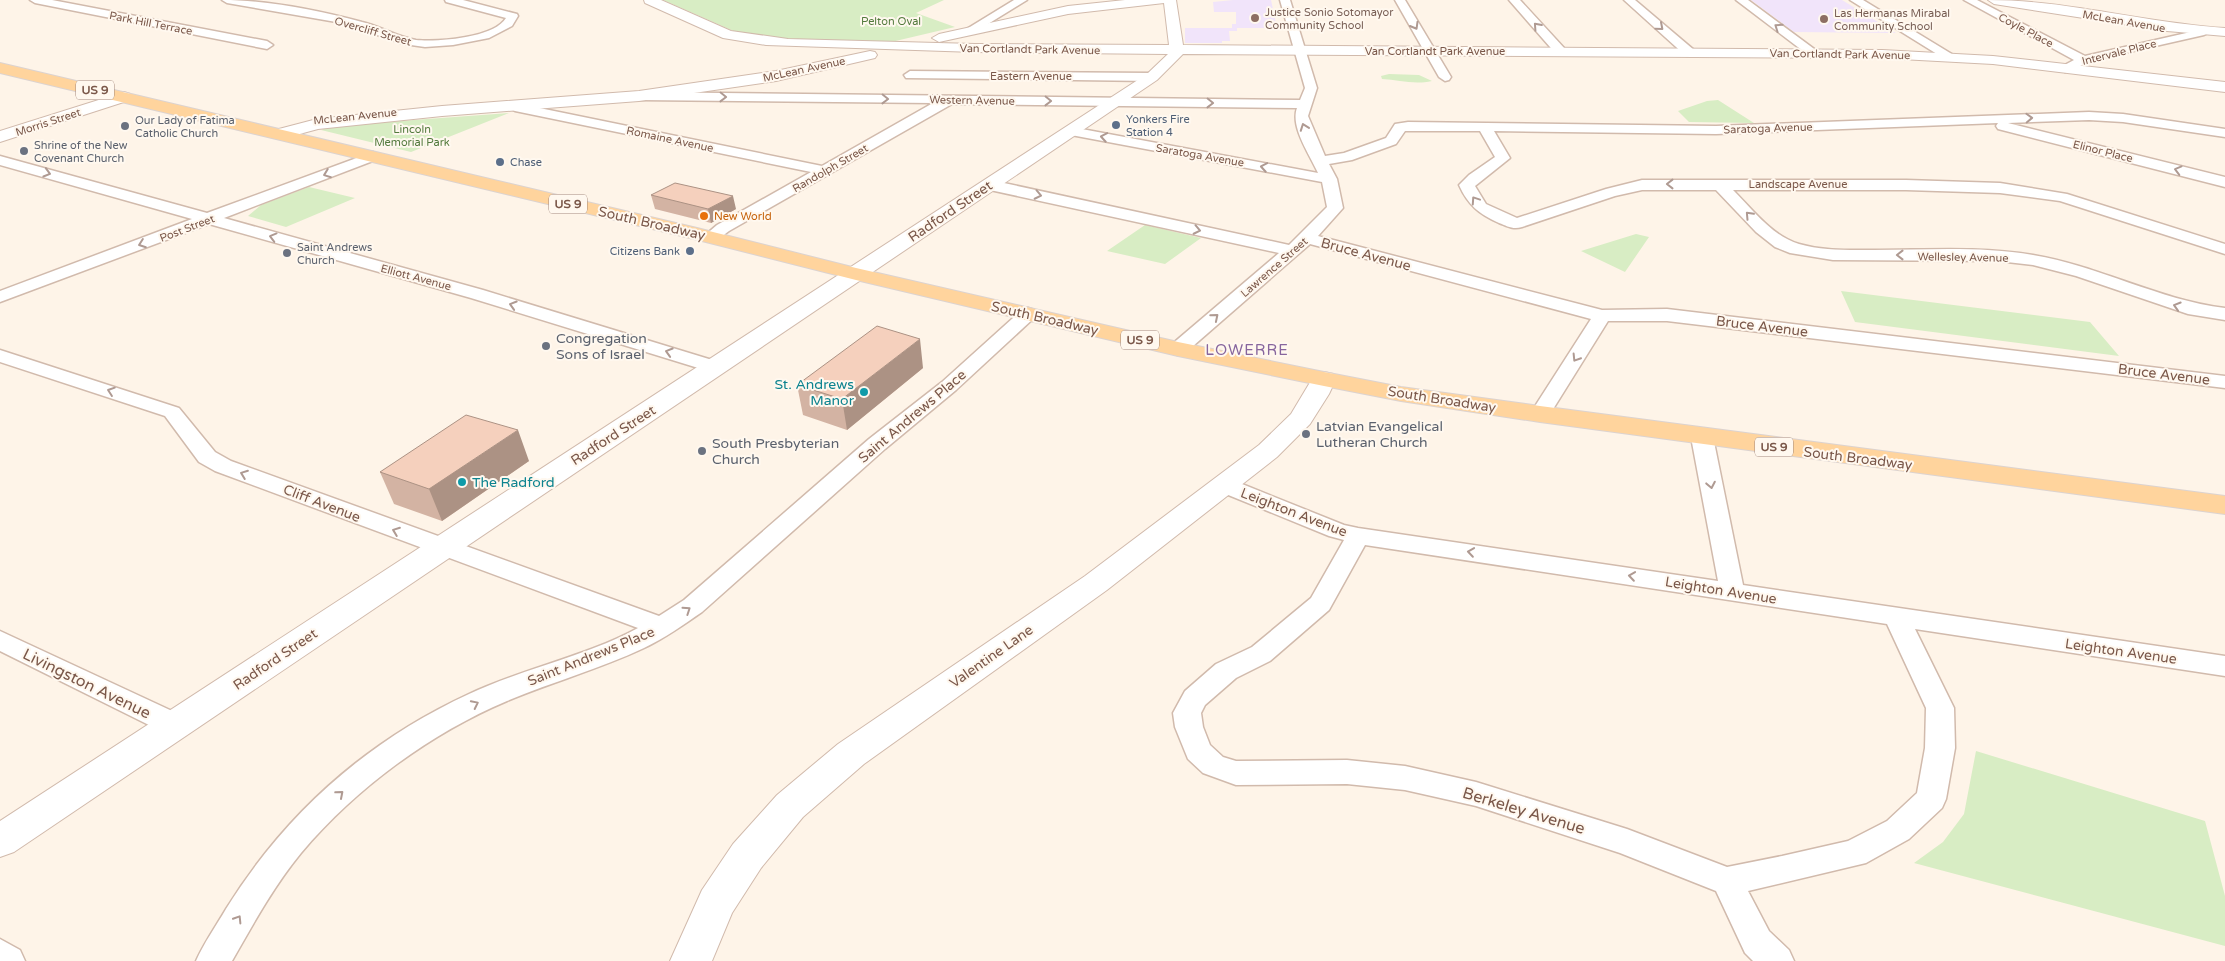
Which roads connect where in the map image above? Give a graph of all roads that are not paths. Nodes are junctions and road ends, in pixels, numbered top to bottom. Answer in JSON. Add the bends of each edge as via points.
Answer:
{"nodes":[{"id":1,"x":35,"y":0,"type":"edge"},
{"id":2,"x":227,"y":0,"type":"edge"},
{"id":3,"x":450,"y":0,"type":"edge"},
{"id":4,"x":650,"y":0,"type":"edge"},
{"id":5,"x":1022,"y":0,"type":"edge"},
{"id":6,"x":1162,"y":0,"type":"edge"},
{"id":7,"x":1170,"y":0,"type":"edge"},
{"id":8,"x":1285,"y":0,"type":"edge"},
{"id":9,"x":1400,"y":0,"type":"edge"},
{"id":10,"x":1514,"y":0,"type":"edge"},
{"id":11,"x":1629,"y":0,"type":"edge"},
{"id":12,"x":1741,"y":0,"type":"edge"},
{"id":13,"x":1855,"y":0,"type":"edge"},
{"id":14,"x":1969,"y":0,"type":"edge"},
{"id":15,"x":1994,"y":0,"type":"edge"},
{"id":16,"x":971,"y":30,"type":"junction"},
{"id":17,"x":2204,"y":32,"type":"junction"},
{"id":18,"x":2225,"y":32,"type":"edge"},
{"id":19,"x":267,"y":45,"type":"dead end"},
{"id":20,"x":905,"y":47,"type":"junction"},
{"id":21,"x":1177,"y":50,"type":"junction"},
{"id":22,"x":1301,"y":50,"type":"junction"},
{"id":23,"x":1430,"y":51,"type":"junction"},
{"id":24,"x":1561,"y":52,"type":"junction"},
{"id":25,"x":1690,"y":53,"type":"junction"},
{"id":26,"x":1815,"y":54,"type":"junction"},
{"id":27,"x":1949,"y":56,"type":"junction"},
{"id":28,"x":2084,"y":60,"type":"junction"},
{"id":29,"x":0,"y":68,"type":"edge"},
{"id":30,"x":2065,"y":68,"type":"junction"},
{"id":31,"x":910,"y":75,"type":"dead end"},
{"id":32,"x":1152,"y":77,"type":"junction"},
{"id":33,"x":1445,"y":77,"type":"dead end"},
{"id":34,"x":2225,"y":87,"type":"edge"},
{"id":35,"x":639,"y":96,"type":"junction"},
{"id":36,"x":124,"y":97,"type":"junction"},
{"id":37,"x":950,"y":100,"type":"junction"},
{"id":38,"x":1114,"y":102,"type":"junction"},
{"id":39,"x":1304,"y":104,"type":"junction"},
{"id":40,"x":515,"y":107,"type":"junction"},
{"id":41,"x":1981,"y":120,"type":"junction"},
{"id":42,"x":1484,"y":127,"type":"junction"},
{"id":43,"x":1071,"y":131,"type":"junction"},
{"id":44,"x":275,"y":133,"type":"junction"},
{"id":45,"x":2225,"y":133,"type":"edge"},
{"id":46,"x":0,"y":137,"type":"edge"},
{"id":47,"x":372,"y":156,"type":"junction"},
{"id":48,"x":0,"y":160,"type":"edge"},
{"id":49,"x":1321,"y":161,"type":"junction"},
{"id":50,"x":826,"y":171,"type":"junction"},
{"id":51,"x":1329,"y":179,"type":"junction"},
{"id":52,"x":2225,"y":182,"type":"edge"},
{"id":53,"x":1719,"y":184,"type":"junction"},
{"id":54,"x":990,"y":185,"type":"junction"},
{"id":55,"x":208,"y":220,"type":"junction"},
{"id":56,"x":711,"y":237,"type":"junction"},
{"id":57,"x":1307,"y":238,"type":"junction"},
{"id":58,"x":2225,"y":249,"type":"edge"},
{"id":59,"x":1293,"y":251,"type":"junction"},
{"id":60,"x":856,"y":274,"type":"junction"},
{"id":61,"x":5,"y":292,"type":"edge"},
{"id":62,"x":1028,"y":314,"type":"junction"},
{"id":63,"x":2225,"y":314,"type":"edge"},
{"id":64,"x":1602,"y":316,"type":"junction"},
{"id":65,"x":1178,"y":349,"type":"junction"},
{"id":66,"x":0,"y":356,"type":"edge"},
{"id":67,"x":715,"y":367,"type":"junction"},
{"id":68,"x":1324,"y":379,"type":"junction"},
{"id":69,"x":2225,"y":382,"type":"edge"},
{"id":70,"x":1540,"y":414,"type":"junction"},
{"id":71,"x":1702,"y":437,"type":"junction"},
{"id":72,"x":1224,"y":485,"type":"junction"},
{"id":73,"x":2225,"y":505,"type":"edge"},
{"id":74,"x":1358,"y":536,"type":"junction"},
{"id":75,"x":442,"y":548,"type":"junction"},
{"id":76,"x":1732,"y":591,"type":"junction"},
{"id":77,"x":1897,"y":618,"type":"junction"},
{"id":78,"x":662,"y":627,"type":"junction"},
{"id":79,"x":0,"y":640,"type":"edge"},
{"id":80,"x":2225,"y":666,"type":"edge"},
{"id":81,"x":175,"y":725,"type":"junction"},
{"id":82,"x":0,"y":840,"type":"edge"},
{"id":83,"x":1727,"y":880,"type":"junction"},
{"id":84,"x":0,"y":955,"type":"edge"},
{"id":85,"x":8,"y":961,"type":"edge"},
{"id":86,"x":213,"y":961,"type":"edge"},
{"id":87,"x":691,"y":961,"type":"edge"},
{"id":88,"x":1777,"y":961,"type":"edge"}],
"edges":[{"from":1,"to":19,"type":"street","name":"Park Hill Terrace"},
{"from":2,"to":3,"type":"street","name":"Overcliff Street","via":[[359,24],[415,43],[438,44],[490,34],[508,24],[513,16]]},
{"from":4,"to":20,"type":"street","name":"Van Cortlandt Park Avenue","via":[[737,37],[788,43]]},
{"from":5,"to":16,"type":"street"},
{"from":6,"to":16,"type":"street","name":"McLean Avenue","via":[[1068,10]]},
{"from":7,"to":21,"type":"street"},
{"from":8,"to":22,"type":"street","name":"Lawrence Street"},
{"from":9,"to":23,"type":"street","one_way":true},
{"from":24,"to":10,"type":"street","one_way":true},
{"from":11,"to":25,"type":"street","one_way":true},
{"from":26,"to":12,"type":"street","one_way":true},
{"from":13,"to":27,"type":"street"},
{"from":14,"to":28,"type":"street","name":"Coyle Place"},
{"from":15,"to":17,"type":"street","name":"McLean Avenue","via":[[2147,26]]},
{"from":16,"to":20,"type":"street","name":"McLean Avenue"},
{"from":17,"to":18,"type":"street","name":"McLean Avenue"},
{"from":17,"to":28,"type":"street","name":"Intervale Place"},
{"from":20,"to":21,"type":"street","name":"Van Cortlandt Park Avenue"},
{"from":20,"to":35,"type":"street","name":"McLean Avenue","via":[[776,76]]},
{"from":21,"to":22,"type":"street","name":"Van Cortlandt Park Avenue"},
{"from":21,"to":32,"type":"street","name":"Radford Street"},
{"from":22,"to":23,"type":"street","name":"Van Cortlandt Park Avenue"},
{"from":22,"to":39,"type":"street","name":"Lawrence Street","via":[[1311,88]]},
{"from":23,"to":24,"type":"street","name":"Van Cortlandt Park Avenue"},
{"from":23,"to":33,"type":"street"},
{"from":24,"to":25,"type":"street","name":"Van Cortlandt Park Avenue"},
{"from":25,"to":26,"type":"street","name":"Van Cortlandt Park Avenue"},
{"from":26,"to":27,"type":"street","name":"Van Cortlandt Park Avenue"},
{"from":27,"to":30,"type":"street","name":"Van Cortlandt Park Avenue"},
{"from":28,"to":30,"type":"street","name":"Intervale Place"},
{"from":29,"to":36,"type":"main road","name":"South Broadway","number":"US 9"},
{"from":30,"to":34,"type":"street","name":"Van Cortlandt Park Avenue"},
{"from":31,"to":32,"type":"street","name":"Eastern Avenue"},
{"from":32,"to":38,"type":"street","name":"Radford Street"},
{"from":35,"to":37,"type":"street","name":"Western Avenue","one_way":true},
{"from":35,"to":40,"type":"street","name":"McLean Avenue"},
{"from":36,"to":44,"type":"main road","name":"South Broadway","number":"US 9"},
{"from":36,"to":46,"type":"street","name":"Morris Street"},
{"from":37,"to":38,"type":"street","name":"Western Avenue","one_way":true},
{"from":37,"to":50,"type":"street","name":"Randolph Street"},
{"from":38,"to":39,"type":"street","name":"Western Avenue","one_way":true},
{"from":38,"to":43,"type":"street","name":"Radford Street"},
{"from":49,"to":39,"type":"street","name":"Lawrence Street","one_way":true,"via":[[1301,116]]},
{"from":40,"to":44,"type":"street","name":"McLean Avenue","via":[[317,124]]},
{"from":40,"to":50,"type":"street","name":"Romaine Avenue"},
{"from":41,"to":42,"type":"street","name":"Saratoga Avenue","via":[[1716,130]]},
{"from":41,"to":45,"type":"street","name":"Saratoga Avenue","one_way":true,"via":[[2100,116]]},
{"from":52,"to":41,"type":"street","name":"Elinor Place","one_way":true},
{"from":42,"to":49,"type":"street","name":"Saratoga Avenue","via":[[1408,126],[1400,128],[1391,141],[1347,158]]},
{"from":53,"to":42,"type":"street","name":"Landscape Avenue","one_way":true,"via":[[1631,187],[1516,224],[1482,209],[1474,202],[1467,185],[1502,158]]},
{"from":51,"to":43,"type":"street","name":"Saratoga Avenue","one_way":true},
{"from":43,"to":54,"type":"street","name":"Radford Street"},
{"from":44,"to":47,"type":"main road","name":"South Broadway","number":"US 9"},
{"from":47,"to":55,"type":"street","name":"Post Street","one_way":true},
{"from":47,"to":56,"type":"main road","name":"South Broadway","number":"US 9"},
{"from":48,"to":55,"type":"street","name":"Elliott Avenue","one_way":true},
{"from":49,"to":51,"type":"street","name":"Lawrence Street"},
{"from":50,"to":56,"type":"street","name":"Randolph Street"},
{"from":51,"to":57,"type":"street","name":"Lawrence Street","via":[[1335,208]]},
{"from":53,"to":58,"type":"street","name":"Landscape Avenue","via":[[1973,185],[2032,192],[2103,209]]},
{"from":63,"to":53,"type":"street","name":"Wellesley Avenue","one_way":true,"via":[[2187,308],[2082,272],[2033,260],[1998,256],[1833,255],[1796,249],[1762,229]]},
{"from":54,"to":59,"type":"street","one_way":true},
{"from":54,"to":60,"type":"street","name":"Radford Street"},
{"from":55,"to":61,"type":"street","name":"Post Street","one_way":true},
{"from":67,"to":55,"type":"street","name":"Elliott Avenue","one_way":true,"via":[[477,294]]},
{"from":56,"to":60,"type":"main road","name":"South Broadway","number":"US 9"},
{"from":57,"to":59,"type":"street","name":"Lawrence Street"},
{"from":57,"to":64,"type":"street","name":"Bruce Avenue"},
{"from":65,"to":59,"type":"street","name":"Lawrence Street","one_way":true},
{"from":60,"to":62,"type":"main road","name":"South Broadway","number":"US 9"},
{"from":60,"to":67,"type":"street","name":"Radford Street"},
{"from":62,"to":65,"type":"main road","name":"South Broadway","number":"US 9"},
{"from":78,"to":62,"type":"street","name":"Saint Andrews Place","one_way":true,"via":[[693,606],[877,444],[950,386]]},
{"from":64,"to":69,"type":"street","name":"Bruce Avenue","via":[[1666,315]]},
{"from":64,"to":70,"type":"street","one_way":true},
{"from":65,"to":68,"type":"main road","name":"South Broadway","number":"US 9"},
{"from":75,"to":66,"type":"street","name":"Cliff Avenue","one_way":true,"via":[[206,457],[172,412]]},
{"from":67,"to":75,"type":"street","name":"Radford Street"},
{"from":68,"to":70,"type":"main road","name":"South Broadway","number":"US 9"},
{"from":68,"to":72,"type":"street","name":"Valentine Lane","via":[[1301,419],[1268,451]]},
{"from":70,"to":71,"type":"main road","name":"South Broadway","number":"US 9"},
{"from":71,"to":73,"type":"main road","name":"South Broadway","number":"US 9"},
{"from":71,"to":76,"type":"street","one_way":true},
{"from":72,"to":74,"type":"street","name":"Leighton Avenue","via":[[1337,531]]},
{"from":72,"to":87,"type":"street","name":"Valentine Lane","via":[[1096,583],[851,754],[790,806],[747,856],[716,903]]},
{"from":76,"to":74,"type":"street","name":"Leighton Avenue","one_way":true},
{"from":74,"to":83,"type":"street","name":"Berkeley Avenue","via":[[1320,604],[1261,654],[1226,671],[1195,698],[1187,713],[1189,727],[1198,751],[1213,765],[1236,773],[1347,772],[1405,778],[1476,794],[1627,842]]},
{"from":75,"to":78,"type":"street","name":"Cliff Avenue"},
{"from":75,"to":81,"type":"street","name":"Radford Street"},
{"from":76,"to":77,"type":"street","name":"Leighton Avenue"},
{"from":77,"to":80,"type":"street","name":"Leighton Avenue"},
{"from":77,"to":83,"type":"street","via":[[1940,708],[1940,748],[1931,799],[1898,830],[1856,853]]},
{"from":86,"to":78,"type":"street","name":"Saint Andrews Place","one_way":true,"via":[[290,844],[318,814],[375,766],[449,717],[481,701]]},
{"from":79,"to":81,"type":"street","name":"Livingston Avenue"},
{"from":81,"to":82,"type":"street","name":"Radford Street"},
{"from":83,"to":88,"type":"street","via":[[1757,942]]},
{"from":84,"to":85,"type":"street"}]}
